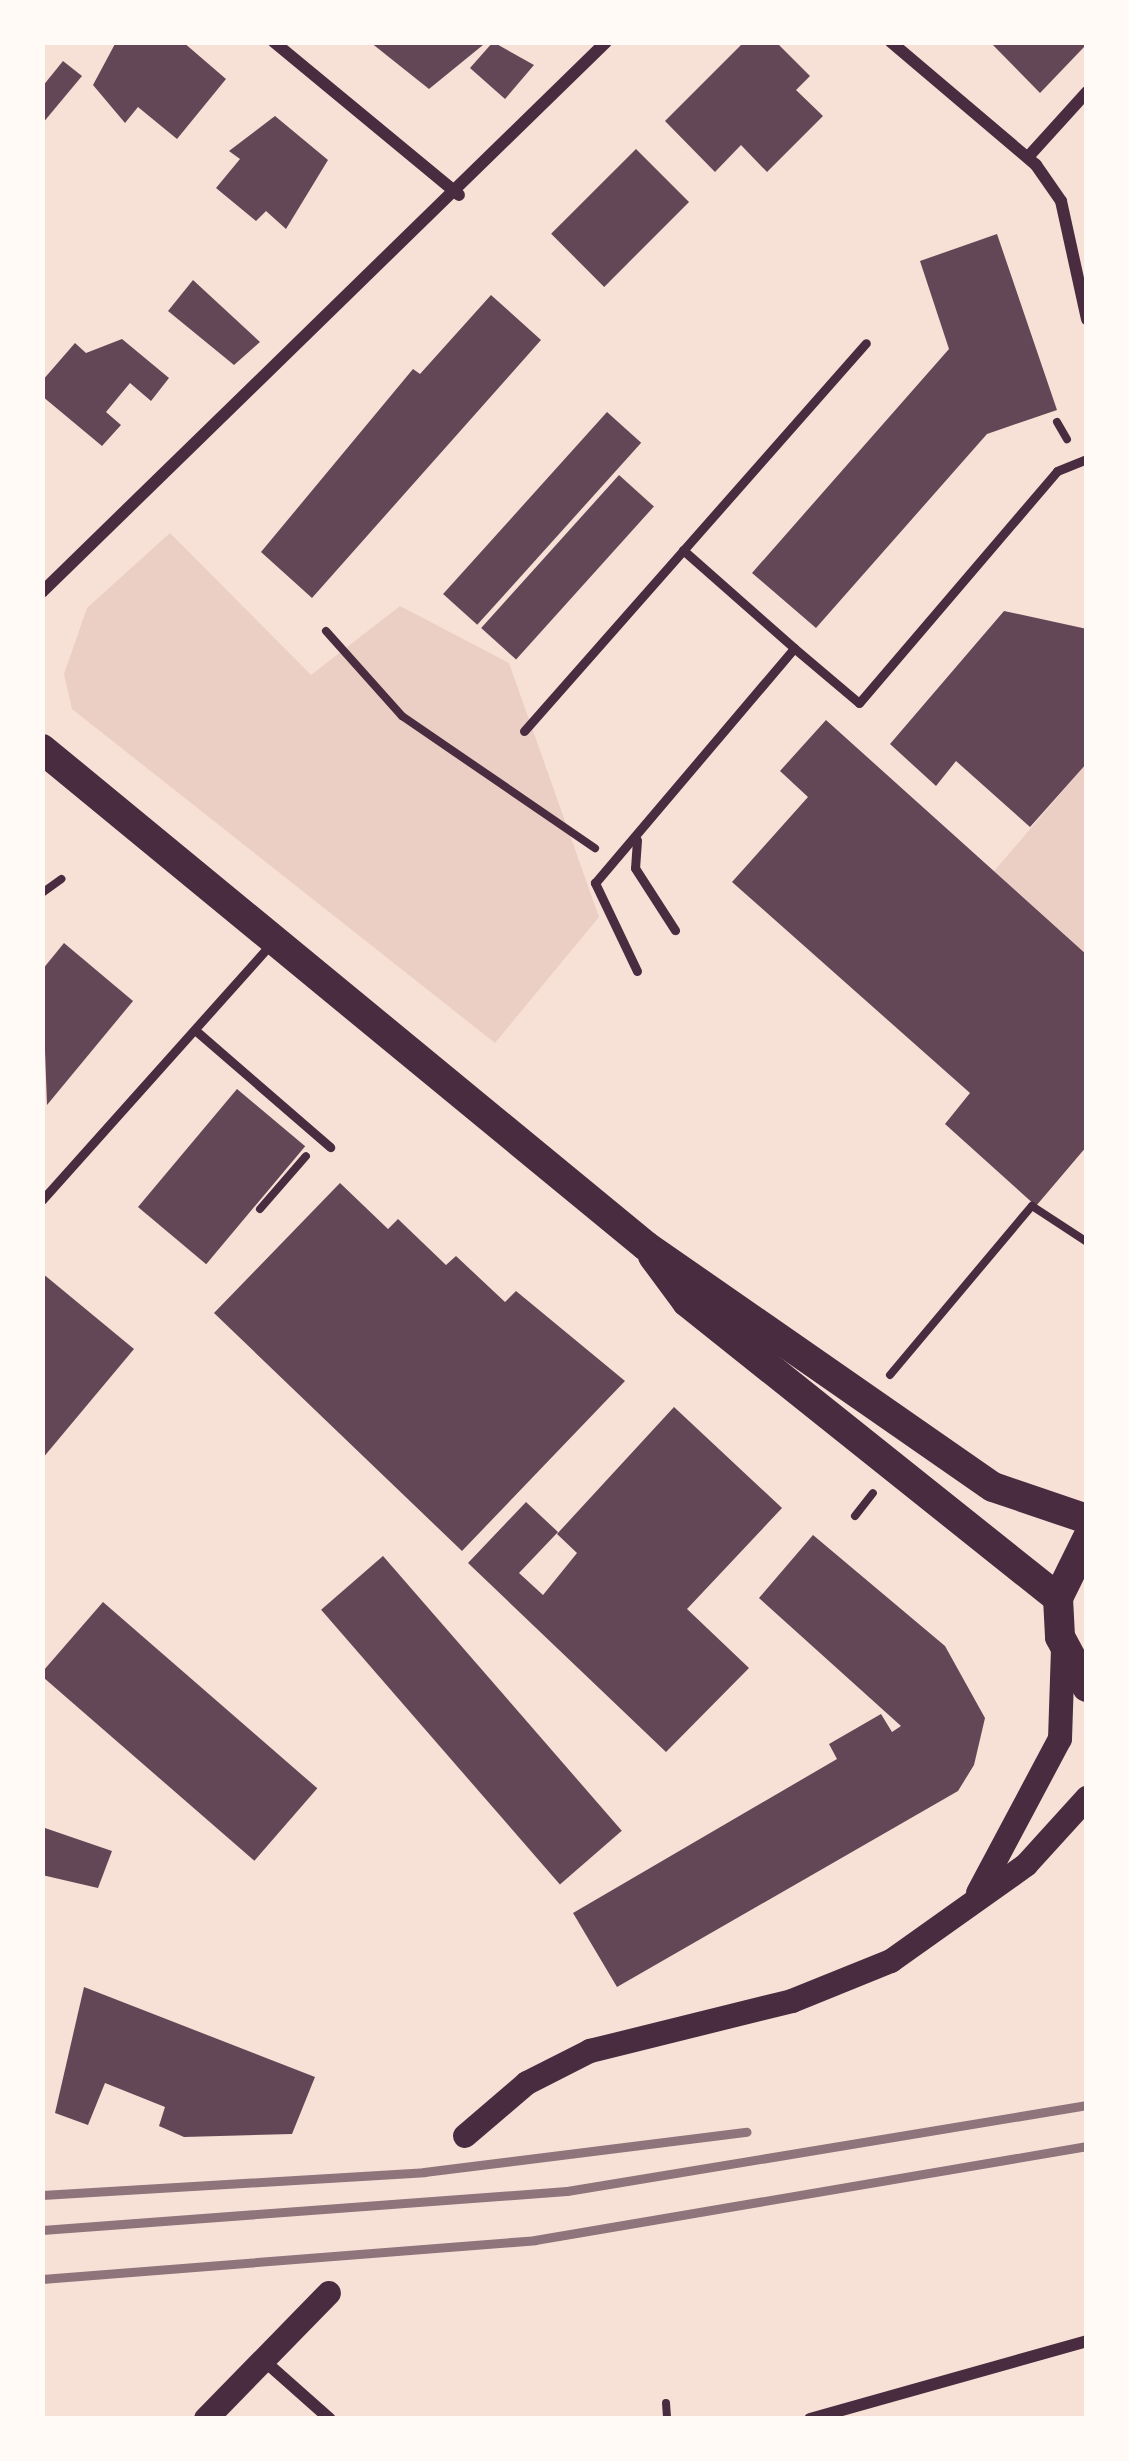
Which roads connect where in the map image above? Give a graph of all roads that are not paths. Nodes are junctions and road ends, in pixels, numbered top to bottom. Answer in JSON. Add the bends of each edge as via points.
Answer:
{"nodes":[{"id":1,"x":274,"y":42,"type":"edge"},
{"id":2,"x":606,"y":42,"type":"edge"},
{"id":3,"x":891,"y":42,"type":"edge"},
{"id":4,"x":1087,"y":92,"type":"edge"},
{"id":5,"x":1028,"y":158,"type":"junction"},
{"id":6,"x":459,"y":195,"type":"junction"},
{"id":7,"x":1087,"y":264,"type":"edge"},
{"id":8,"x":1072,"y":269,"type":"junction"},
{"id":9,"x":1087,"y":319,"type":"edge"},
{"id":10,"x":866,"y":344,"type":"dead end"},
{"id":11,"x":1087,"y":459,"type":"edge"},
{"id":12,"x":683,"y":550,"type":"junction"},
{"id":13,"x":42,"y":592,"type":"edge"},
{"id":14,"x":794,"y":648,"type":"junction"},
{"id":15,"x":524,"y":731,"type":"dead end"},
{"id":16,"x":42,"y":749,"type":"edge"},
{"id":17,"x":641,"y":829,"type":"junction"},
{"id":18,"x":675,"y":930,"type":"dead end"},
{"id":19,"x":272,"y":943,"type":"junction"},
{"id":20,"x":637,"y":971,"type":"dead end"},
{"id":21,"x":195,"y":1030,"type":"junction"},
{"id":22,"x":330,"y":1147,"type":"dead end"},
{"id":23,"x":42,"y":1200,"type":"edge"},
{"id":24,"x":646,"y":1246,"type":"junction"},
{"id":25,"x":1087,"y":1519,"type":"edge"},
{"id":26,"x":1087,"y":1538,"type":"edge"},
{"id":27,"x":1058,"y":1598,"type":"junction"},
{"id":28,"x":1060,"y":1637,"type":"junction"},
{"id":29,"x":1087,"y":1687,"type":"edge"},
{"id":30,"x":1087,"y":1798,"type":"edge"},
{"id":31,"x":969,"y":1904,"type":"junction"},
{"id":32,"x":465,"y":2136,"type":"dead end"},
{"id":33,"x":329,"y":2293,"type":"dead end"},
{"id":34,"x":1087,"y":2341,"type":"edge"},
{"id":35,"x":269,"y":2365,"type":"junction"},
{"id":36,"x":206,"y":2419,"type":"edge"},
{"id":37,"x":330,"y":2419,"type":"edge"},
{"id":38,"x":810,"y":2419,"type":"edge"}],
"edges":[{"from":1,"to":6,"type":"street"},
{"from":2,"to":6,"type":"street"},
{"from":3,"to":5,"type":"street"},
{"from":4,"to":5,"type":"street"},
{"from":5,"to":8,"type":"street","via":[[1060,200]]},
{"from":6,"to":13,"type":"street"},
{"from":7,"to":8,"type":"street"},
{"from":8,"to":9,"type":"street"},
{"from":10,"to":12,"type":"lane"},
{"from":11,"to":14,"type":"lane","via":[[1057,471],[859,703]]},
{"from":12,"to":14,"type":"lane"},
{"from":12,"to":15,"type":"lane"},
{"from":14,"to":17,"type":"lane"},
{"from":16,"to":19,"type":"main road"},
{"from":17,"to":18,"type":"lane","via":[[635,868]]},
{"from":17,"to":20,"type":"lane","via":[[595,883]]},
{"from":19,"to":21,"type":"lane"},
{"from":19,"to":24,"type":"main road"},
{"from":21,"to":22,"type":"lane"},
{"from":21,"to":23,"type":"lane"},
{"from":24,"to":25,"type":"main road","via":[[973,1475]]},
{"from":24,"to":27,"type":"main road","via":[[687,1303]]},
{"from":26,"to":27,"type":"main road"},
{"from":27,"to":28,"type":"main road"},
{"from":28,"to":29,"type":"main road"},
{"from":28,"to":31,"type":"main road","via":[[1060,1739]]},
{"from":30,"to":31,"type":"main road","via":[[1039,1853]]},
{"from":31,"to":32,"type":"main road","via":[[830,1989],[560,2064]]},
{"from":33,"to":35,"type":"main road"},
{"from":34,"to":38,"type":"street"},
{"from":35,"to":36,"type":"main road"},
{"from":35,"to":37,"type":"street"}]}
